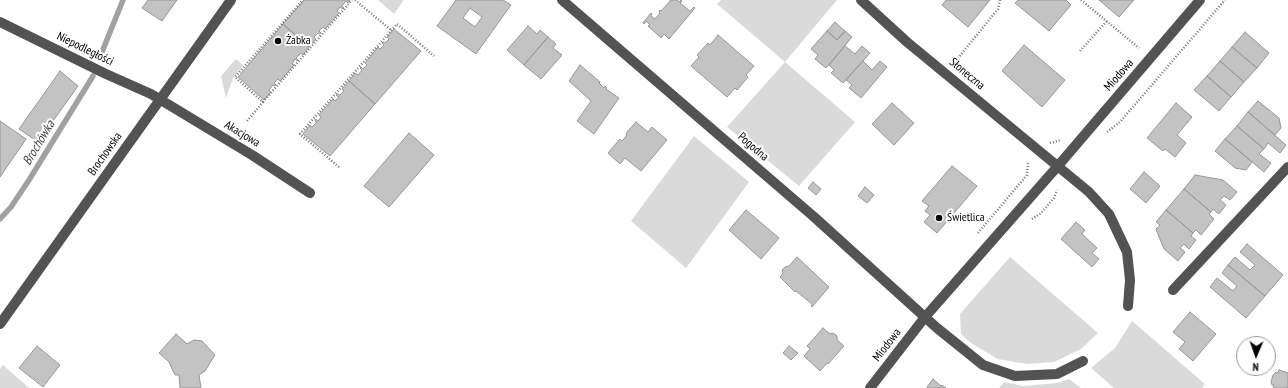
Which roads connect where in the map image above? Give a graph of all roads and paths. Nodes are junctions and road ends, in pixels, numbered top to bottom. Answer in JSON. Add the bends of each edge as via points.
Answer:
{"nodes":[{"id":1,"x":231,"y":0,"type":"edge"},
{"id":2,"x":303,"y":0,"type":"edge"},
{"id":3,"x":354,"y":0,"type":"edge"},
{"id":4,"x":562,"y":0,"type":"edge"},
{"id":5,"x":861,"y":0,"type":"edge"},
{"id":6,"x":1000,"y":0,"type":"edge"},
{"id":7,"x":1081,"y":0,"type":"edge"},
{"id":8,"x":1200,"y":0,"type":"edge"},
{"id":9,"x":1107,"y":21,"type":"junction"},
{"id":10,"x":0,"y":22,"type":"edge"},
{"id":11,"x":391,"y":30,"type":"junction"},
{"id":12,"x":1139,"y":48,"type":"dead end"},
{"id":13,"x":1080,"y":51,"type":"dead end"},
{"id":14,"x":434,"y":56,"type":"dead end"},
{"id":15,"x":959,"y":68,"type":"dead end"},
{"id":16,"x":160,"y":100,"type":"junction"},
{"id":17,"x":263,"y":102,"type":"junction"},
{"id":18,"x":247,"y":121,"type":"dead end"},
{"id":19,"x":1065,"y":135,"type":"dead end"},
{"id":20,"x":1035,"y":149,"type":"junction"},
{"id":21,"x":339,"y":167,"type":"dead end"},
{"id":22,"x":1057,"y":167,"type":"junction"},
{"id":23,"x":1288,"y":167,"type":"edge"},
{"id":24,"x":310,"y":193,"type":"dead end"},
{"id":25,"x":978,"y":233,"type":"dead end"},
{"id":26,"x":1173,"y":290,"type":"dead end"},
{"id":27,"x":1128,"y":306,"type":"dead end"},
{"id":28,"x":925,"y":317,"type":"junction"},
{"id":29,"x":0,"y":324,"type":"edge"},
{"id":30,"x":1083,"y":361,"type":"dead end"},
{"id":31,"x":870,"y":388,"type":"edge"}],
"edges":[{"from":1,"to":16,"type":"street","name":"Brochowska"},
{"from":2,"to":17,"type":"path","via":[[235,77]]},
{"from":3,"to":11,"type":"path"},
{"from":3,"to":17,"type":"path"},
{"from":4,"to":28,"type":"street","name":"Pogodna","via":[[807,211]]},
{"from":5,"to":20,"type":"street","name":"Słoneczna"},
{"from":6,"to":15,"type":"path","via":[[998,9],[953,64]]},
{"from":7,"to":9,"type":"path"},
{"from":8,"to":22,"type":"street","name":"Miodowa"},
{"from":9,"to":12,"type":"path"},
{"from":9,"to":13,"type":"path"},
{"from":10,"to":16,"type":"street","name":"Niepodległości"},
{"from":11,"to":14,"type":"path","via":[[397,24]]},
{"from":11,"to":21,"type":"path","via":[[300,134]]},
{"from":16,"to":24,"type":"street","name":"Akacjowa"},
{"from":16,"to":29,"type":"street","name":"Brochowska"},
{"from":17,"to":18,"type":"path"},
{"from":19,"to":20,"type":"path","via":[[1051,143],[1043,139]]},
{"from":20,"to":22,"type":"street","name":"Słoneczna"},
{"from":20,"to":25,"type":"path","via":[[1028,158],[1027,175]]},
{"from":22,"to":27,"type":"street","via":[[1089,192],[1109,214],[1127,252],[1130,280]]},
{"from":22,"to":28,"type":"street","name":"Miodowa"},
{"from":23,"to":26,"type":"street"},
{"from":28,"to":30,"type":"street","via":[[983,365],[1015,376],[1057,374]]},
{"from":28,"to":31,"type":"street","name":"Miodowa"}]}
